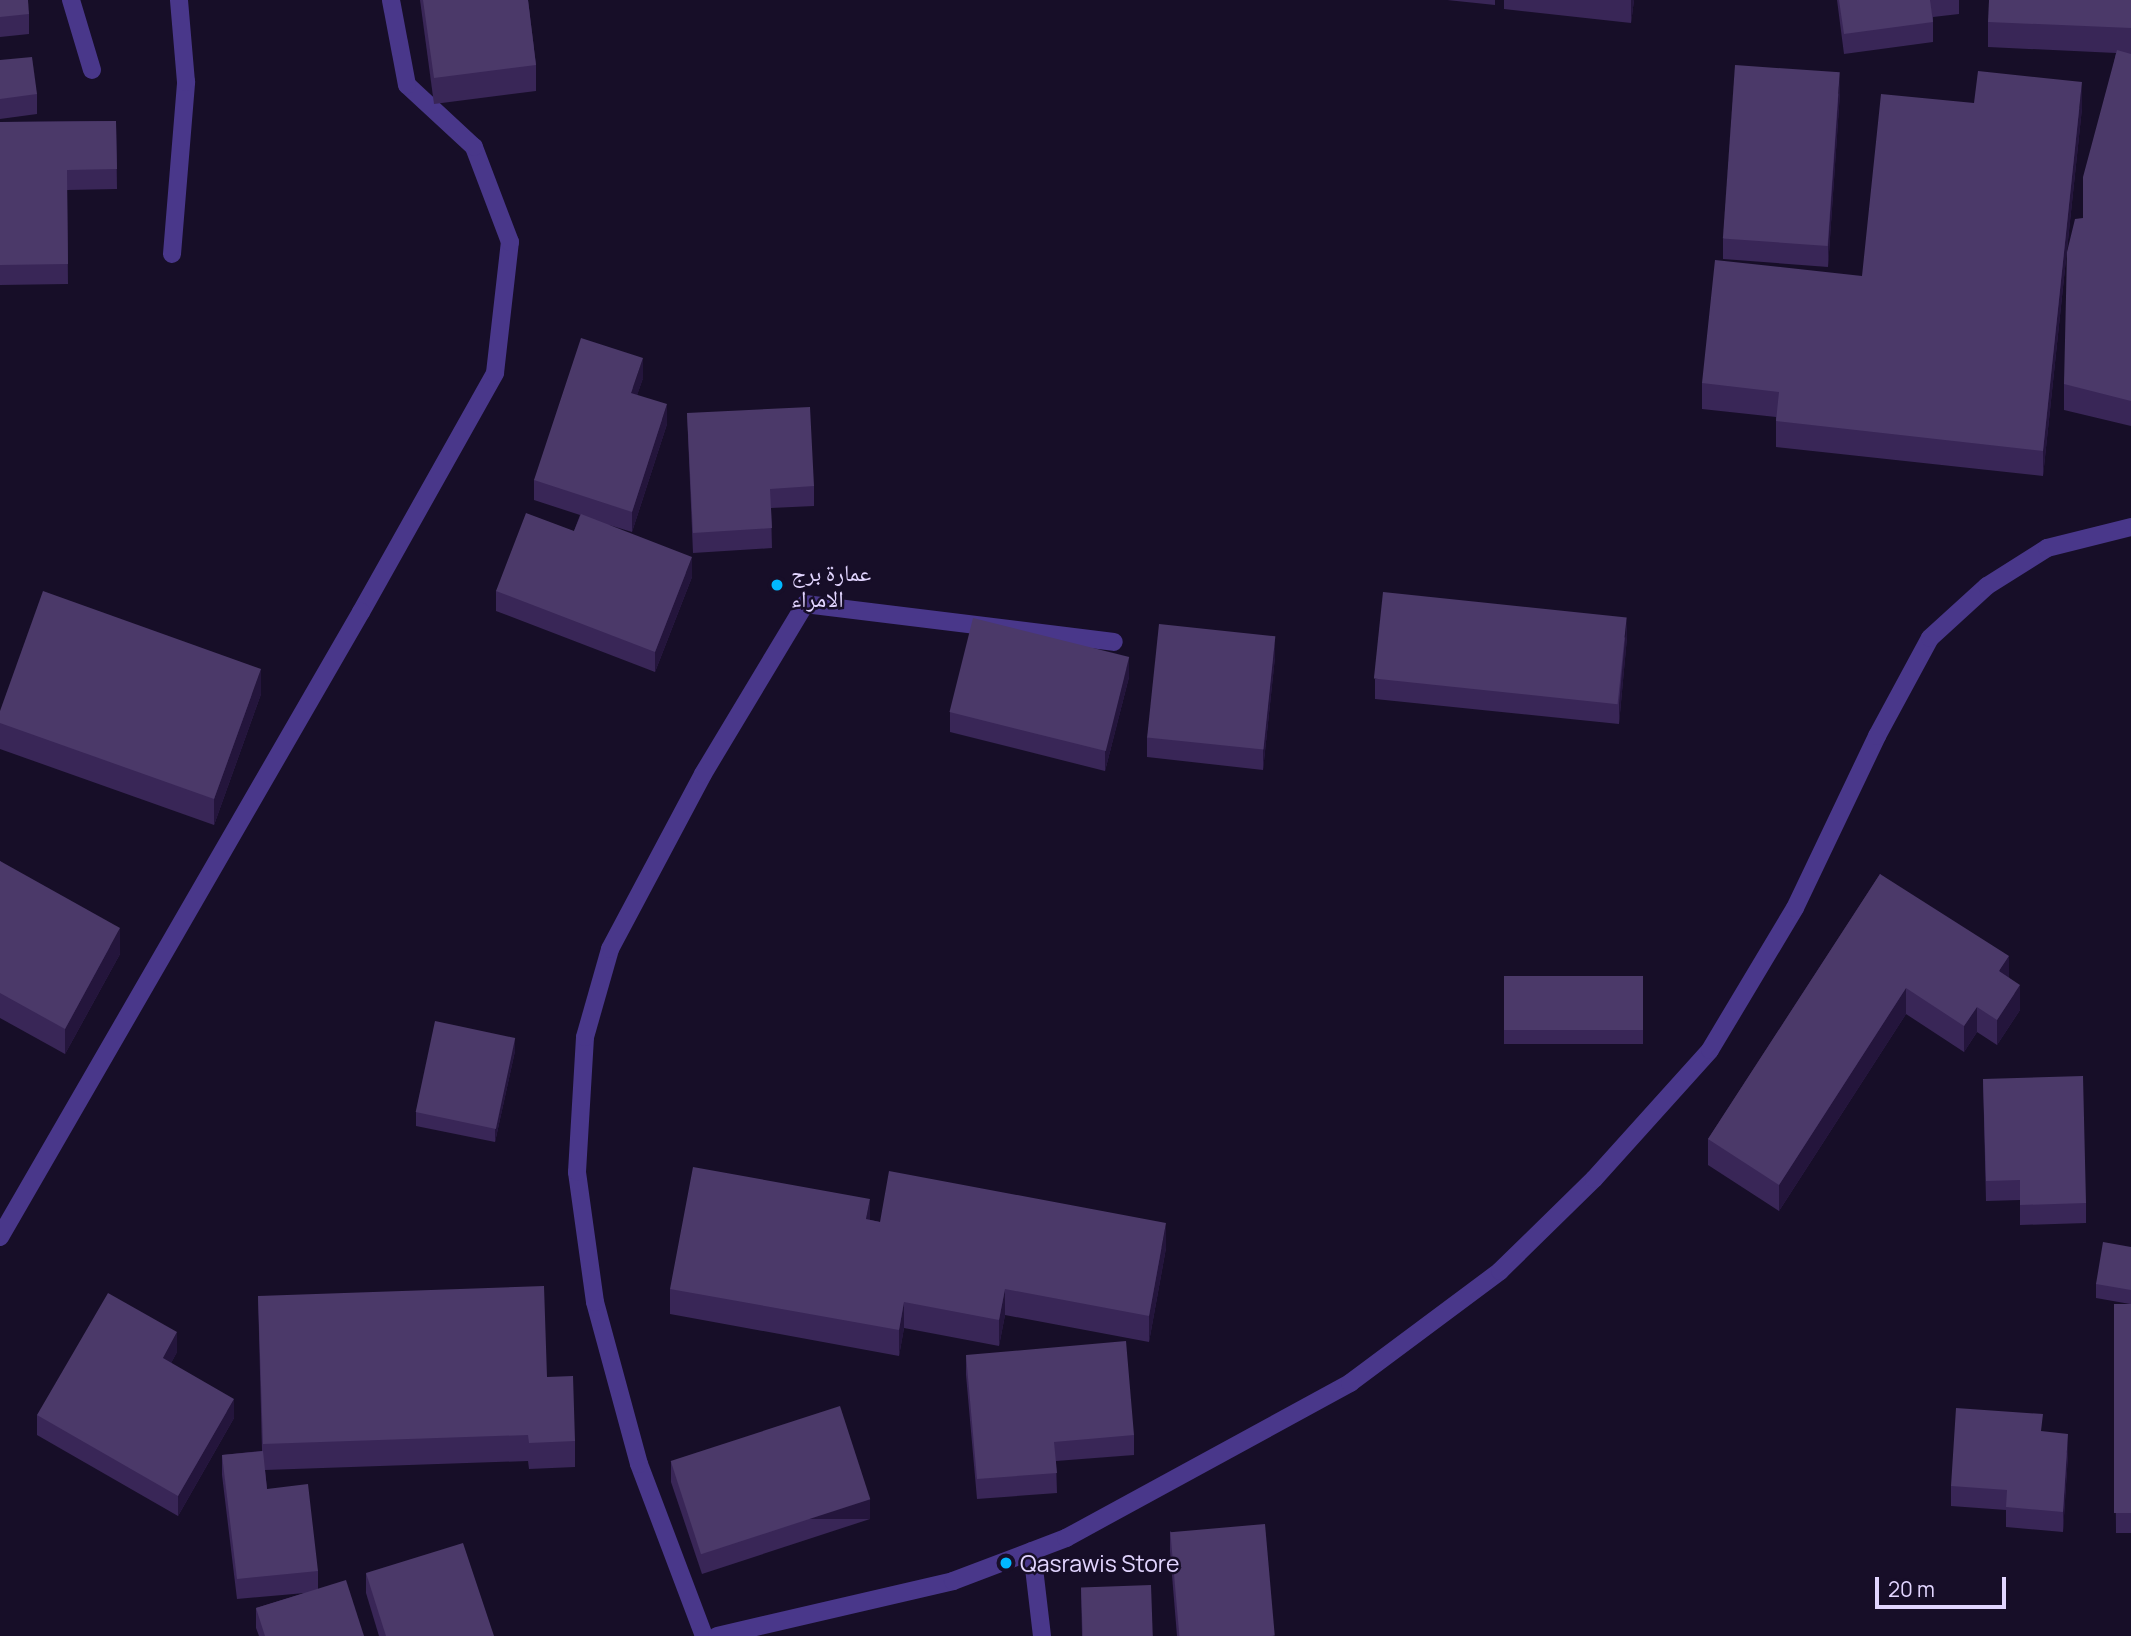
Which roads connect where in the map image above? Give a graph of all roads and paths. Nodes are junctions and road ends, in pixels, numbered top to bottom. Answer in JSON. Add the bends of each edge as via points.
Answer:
{"nodes":[{"id":1,"x":71,"y":0,"type":"edge"},
{"id":2,"x":179,"y":0,"type":"edge"},
{"id":3,"x":391,"y":0,"type":"edge"},
{"id":4,"x":92,"y":70,"type":"dead end"},
{"id":5,"x":172,"y":254,"type":"dead end"},
{"id":6,"x":2131,"y":527,"type":"edge"},
{"id":7,"x":1114,"y":642,"type":"dead end"},
{"id":8,"x":0,"y":1237,"type":"edge"},
{"id":9,"x":1032,"y":1551,"type":"junction"},
{"id":10,"x":704,"y":1636,"type":"edge"},
{"id":11,"x":717,"y":1636,"type":"edge"},
{"id":12,"x":1042,"y":1636,"type":"edge"}],
"edges":[{"from":1,"to":4,"type":"street"},
{"from":2,"to":5,"type":"street","via":[[186,82]]},
{"from":3,"to":8,"type":"street","via":[[407,85],[474,147],[510,242],[495,373]]},
{"from":6,"to":9,"type":"street","via":[[2047,548],[1987,586],[1930,638],[1877,736],[1795,908],[1710,1050],[1594,1179],[1500,1271],[1350,1383],[1183,1476]]},
{"from":7,"to":10,"type":"street","via":[[805,604],[703,774],[610,949],[585,1037],[579,1185],[596,1301],[639,1464]]},
{"from":9,"to":11,"type":"street","via":[[953,1581]]},
{"from":9,"to":12,"type":"street"}]}
